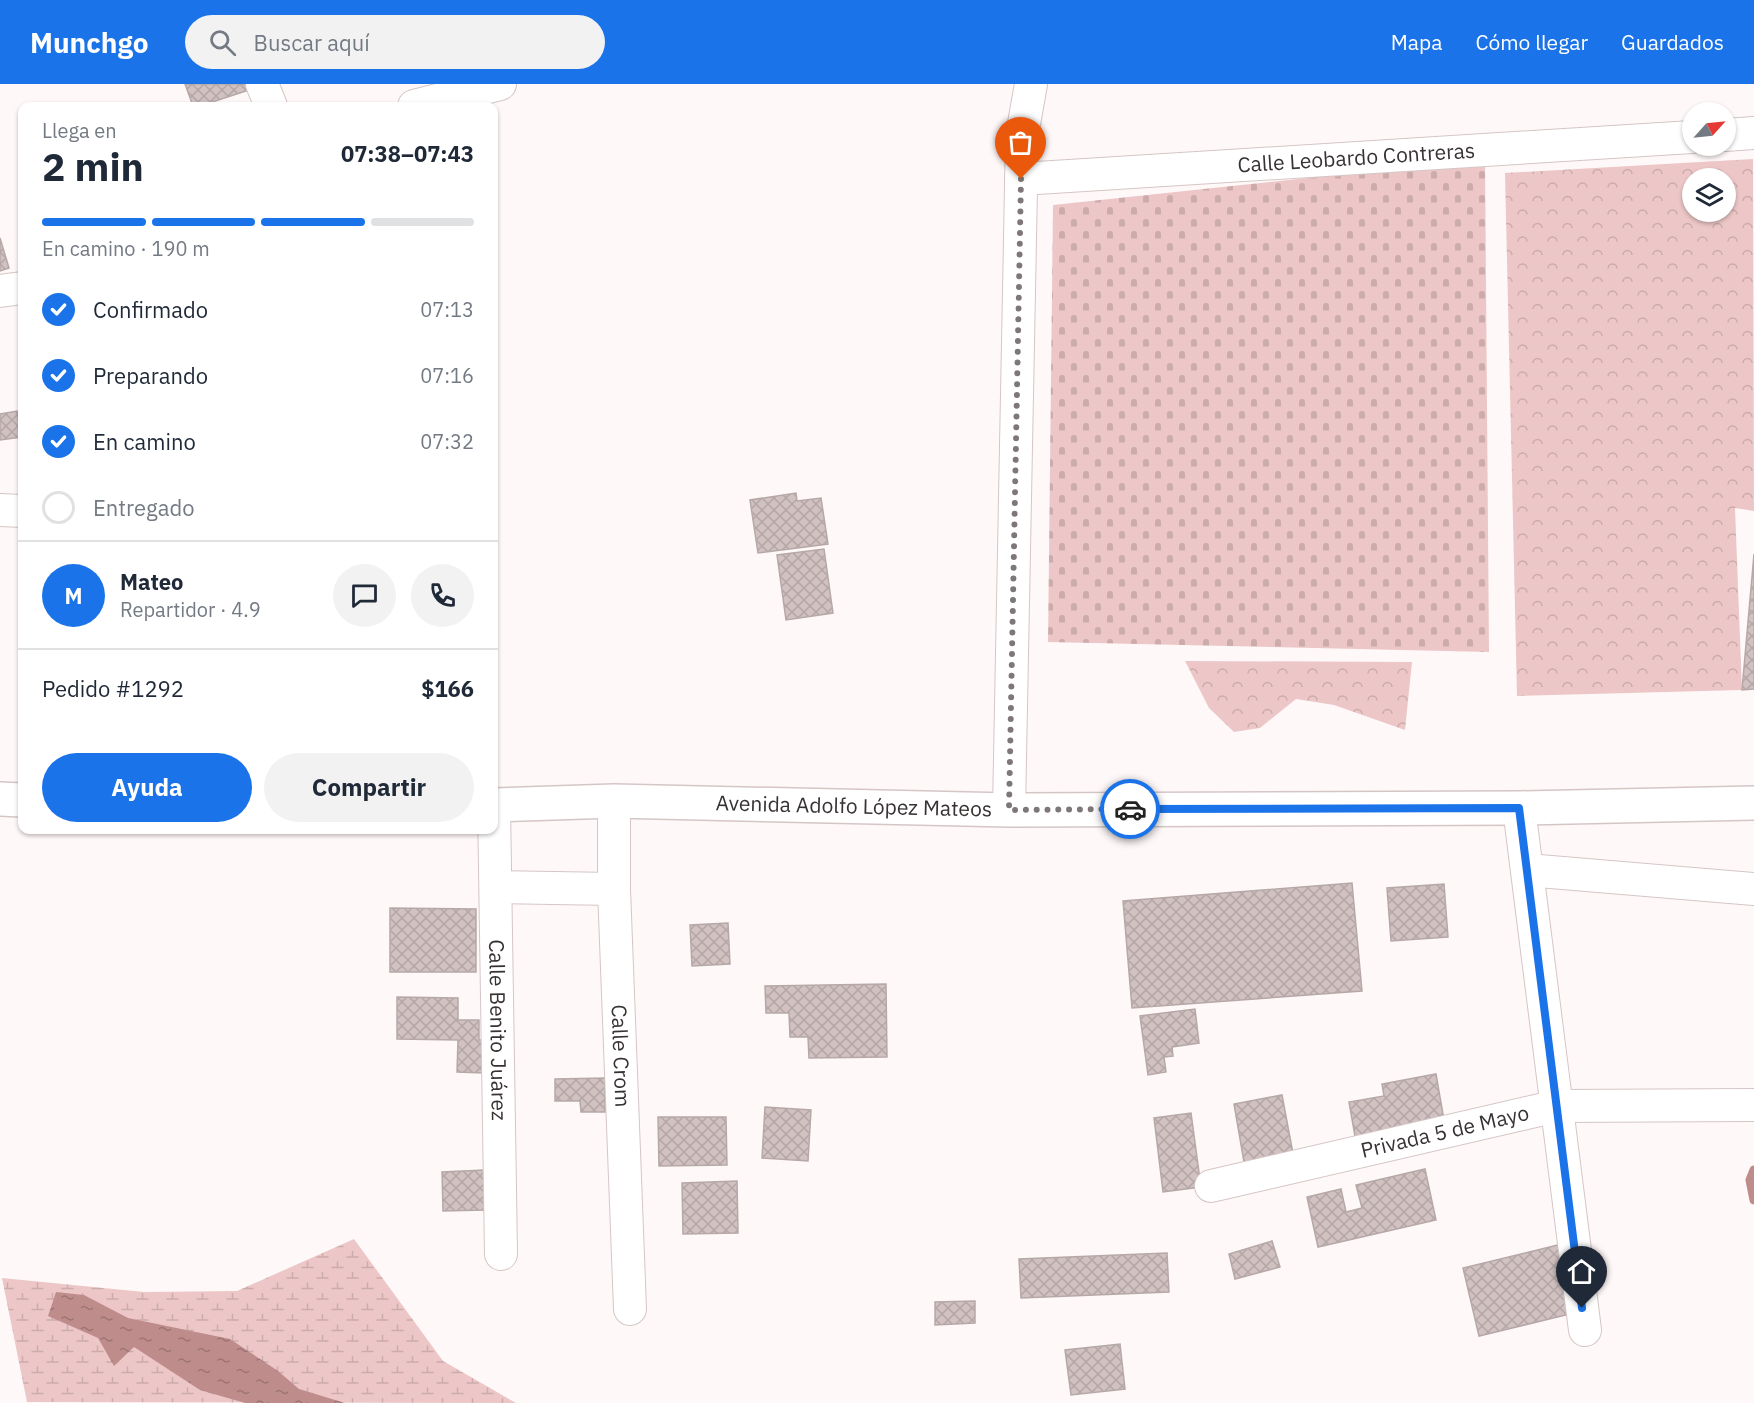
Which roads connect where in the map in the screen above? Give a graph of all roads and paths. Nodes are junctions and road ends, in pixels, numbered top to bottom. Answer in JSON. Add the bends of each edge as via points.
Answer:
{"nodes":[{"id":1,"x":262,"y":84,"type":"edge"},
{"id":2,"x":500,"y":84,"type":"edge"},
{"id":3,"x":1031,"y":84,"type":"edge"},
{"id":4,"x":269,"y":102,"type":"edge"},
{"id":5,"x":430,"y":102,"type":"edge"},
{"id":6,"x":1754,"y":133,"type":"edge"},
{"id":7,"x":1736,"y":134,"type":"edge"},
{"id":8,"x":1682,"y":138,"type":"edge"},
{"id":9,"x":1021,"y":179,"type":"junction"},
{"id":10,"x":18,"y":289,"type":"edge"},
{"id":11,"x":0,"y":291,"type":"edge"},
{"id":12,"x":0,"y":510,"type":"edge"},
{"id":13,"x":18,"y":511,"type":"edge"},
{"id":14,"x":0,"y":799,"type":"edge"},
{"id":15,"x":18,"y":800,"type":"edge"},
{"id":16,"x":614,"y":801,"type":"junction"},
{"id":17,"x":1754,"y":802,"type":"edge"},
{"id":18,"x":498,"y":805,"type":"edge"},
{"id":19,"x":1519,"y":808,"type":"junction"},
{"id":20,"x":1009,"y":810,"type":"junction"},
{"id":21,"x":494,"y":834,"type":"edge"},
{"id":22,"x":1527,"y":870,"type":"junction"},
{"id":23,"x":495,"y":887,"type":"junction"},
{"id":24,"x":614,"y":890,"type":"junction"},
{"id":25,"x":1754,"y":890,"type":"edge"},
{"id":26,"x":1754,"y":1105,"type":"edge"},
{"id":27,"x":1557,"y":1106,"type":"junction"},
{"id":28,"x":1211,"y":1186,"type":"dead end"},
{"id":29,"x":501,"y":1254,"type":"dead end"},
{"id":30,"x":630,"y":1309,"type":"dead end"},
{"id":31,"x":1585,"y":1330,"type":"dead end"}],
"edges":[{"from":1,"to":4,"type":"street"},
{"from":2,"to":5,"type":"street"},
{"from":3,"to":9,"type":"street","via":[[1022,135]]},
{"from":6,"to":7,"type":"street"},
{"from":8,"to":9,"type":"street","name":"Calle Leobardo Contreras"},
{"from":9,"to":20,"type":"street"},
{"from":10,"to":11,"type":"street"},
{"from":12,"to":13,"type":"street"},
{"from":14,"to":15,"type":"main road"},
{"from":16,"to":18,"type":"main road","name":"Avenida Adolfo López Mateos"},
{"from":16,"to":20,"type":"main road","name":"Avenida Adolfo López Mateos"},
{"from":16,"to":24,"type":"street","name":"Calle Crom"},
{"from":17,"to":19,"type":"main road","name":"Avenida Adolfo López Mateos"},
{"from":19,"to":20,"type":"main road","name":"Avenida Adolfo López Mateos"},
{"from":19,"to":22,"type":"street"},
{"from":21,"to":23,"type":"street","name":"Calle Benito Juárez"},
{"from":22,"to":25,"type":"street"},
{"from":22,"to":27,"type":"street"},
{"from":23,"to":24,"type":"street"},
{"from":23,"to":29,"type":"street","name":"Calle Benito Juárez"},
{"from":24,"to":30,"type":"street","name":"Calle Crom"},
{"from":26,"to":27,"type":"street","name":"Privada 5 de Mayo"},
{"from":27,"to":28,"type":"street","name":"Privada 5 de Mayo"},
{"from":27,"to":31,"type":"street"}]}
